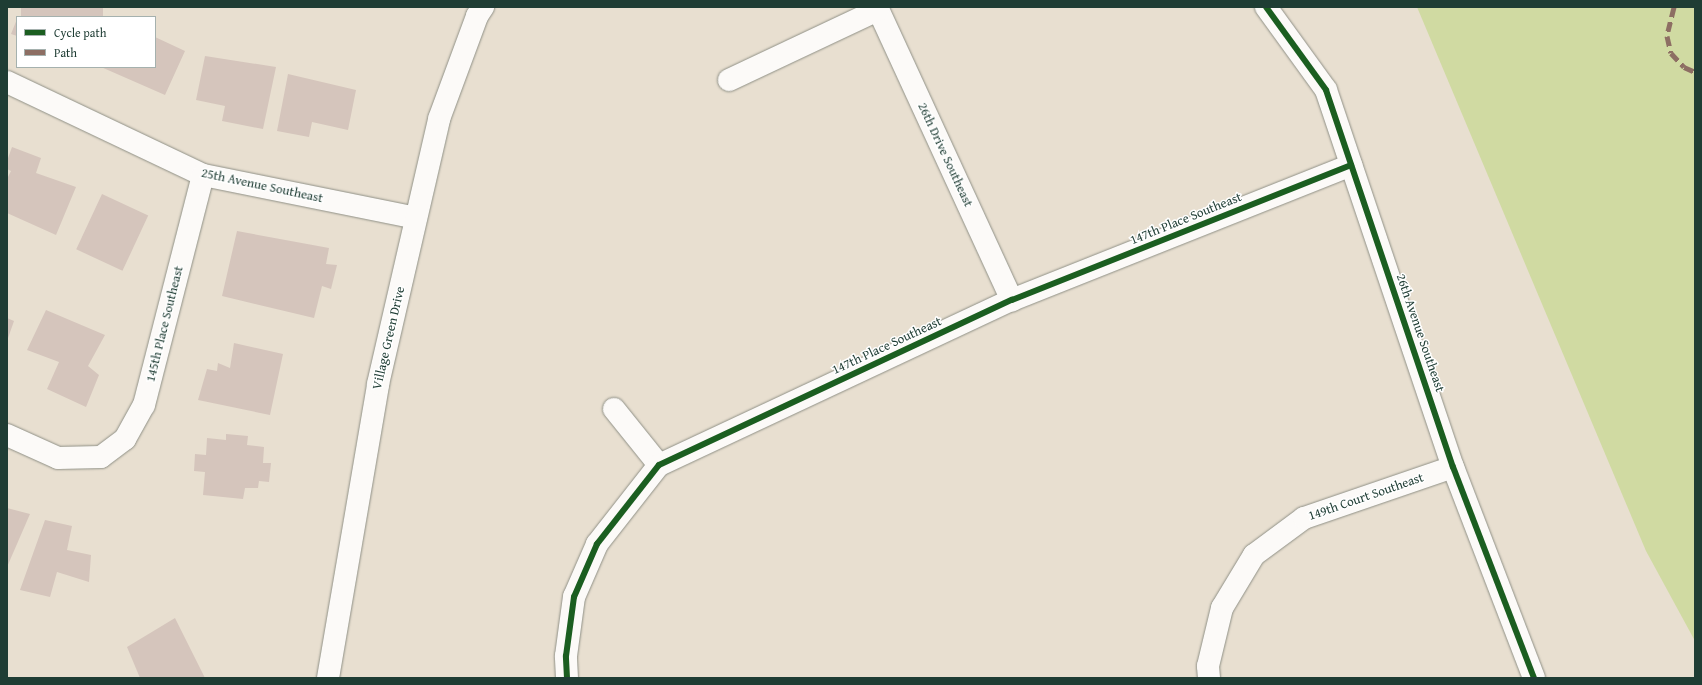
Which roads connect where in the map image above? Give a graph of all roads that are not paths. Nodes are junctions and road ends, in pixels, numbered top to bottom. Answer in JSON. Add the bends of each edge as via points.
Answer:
{"nodes":[{"id":1,"x":483,"y":7,"type":"edge"},
{"id":2,"x":1266,"y":7,"type":"edge"},
{"id":3,"x":877,"y":8,"type":"edge"},
{"id":4,"x":729,"y":80,"type":"dead end"},
{"id":5,"x":7,"y":82,"type":"edge"},
{"id":6,"x":1351,"y":165,"type":"junction"},
{"id":7,"x":203,"y":176,"type":"junction"},
{"id":8,"x":416,"y":218,"type":"junction"},
{"id":9,"x":1012,"y":300,"type":"junction"},
{"id":10,"x":614,"y":409,"type":"dead end"},
{"id":11,"x":7,"y":435,"type":"edge"},
{"id":12,"x":659,"y":465,"type":"junction"},
{"id":13,"x":1453,"y":467,"type":"junction"},
{"id":14,"x":328,"y":678,"type":"edge"},
{"id":15,"x":567,"y":678,"type":"edge"},
{"id":16,"x":1209,"y":678,"type":"edge"},
{"id":17,"x":1534,"y":678,"type":"edge"}],
"edges":[{"from":1,"to":8,"type":"street","name":"Village Green Drive","via":[[477,16],[439,119]]},
{"from":2,"to":6,"type":"street","name":"26th Avenue Southeast","via":[[1326,90]]},
{"from":3,"to":4,"type":"street","name":"26th Drive Southeast"},
{"from":3,"to":9,"type":"street","name":"26th Drive Southeast"},
{"from":5,"to":7,"type":"street","name":"25th Avenue Southeast"},
{"from":6,"to":9,"type":"street","name":"147th Place Southeast"},
{"from":6,"to":13,"type":"street","name":"26th Avenue Southeast"},
{"from":7,"to":8,"type":"street","name":"25th Avenue Southeast"},
{"from":7,"to":11,"type":"street","name":"145th Place Southeast","via":[[144,405],[125,439],[101,457],[58,458]]},
{"from":8,"to":14,"type":"street","name":"Village Green Drive","via":[[378,384]]},
{"from":9,"to":12,"type":"street","name":"147th Place Southeast"},
{"from":10,"to":12,"type":"street"},
{"from":12,"to":15,"type":"street","name":"147th Place Southeast","via":[[597,544],[574,598],[566,656]]},
{"from":13,"to":16,"type":"street","name":"149th Court Southeast","via":[[1304,518],[1254,555],[1222,608],[1208,666]]},
{"from":13,"to":17,"type":"street","name":"26th Avenue Southeast"}]}
